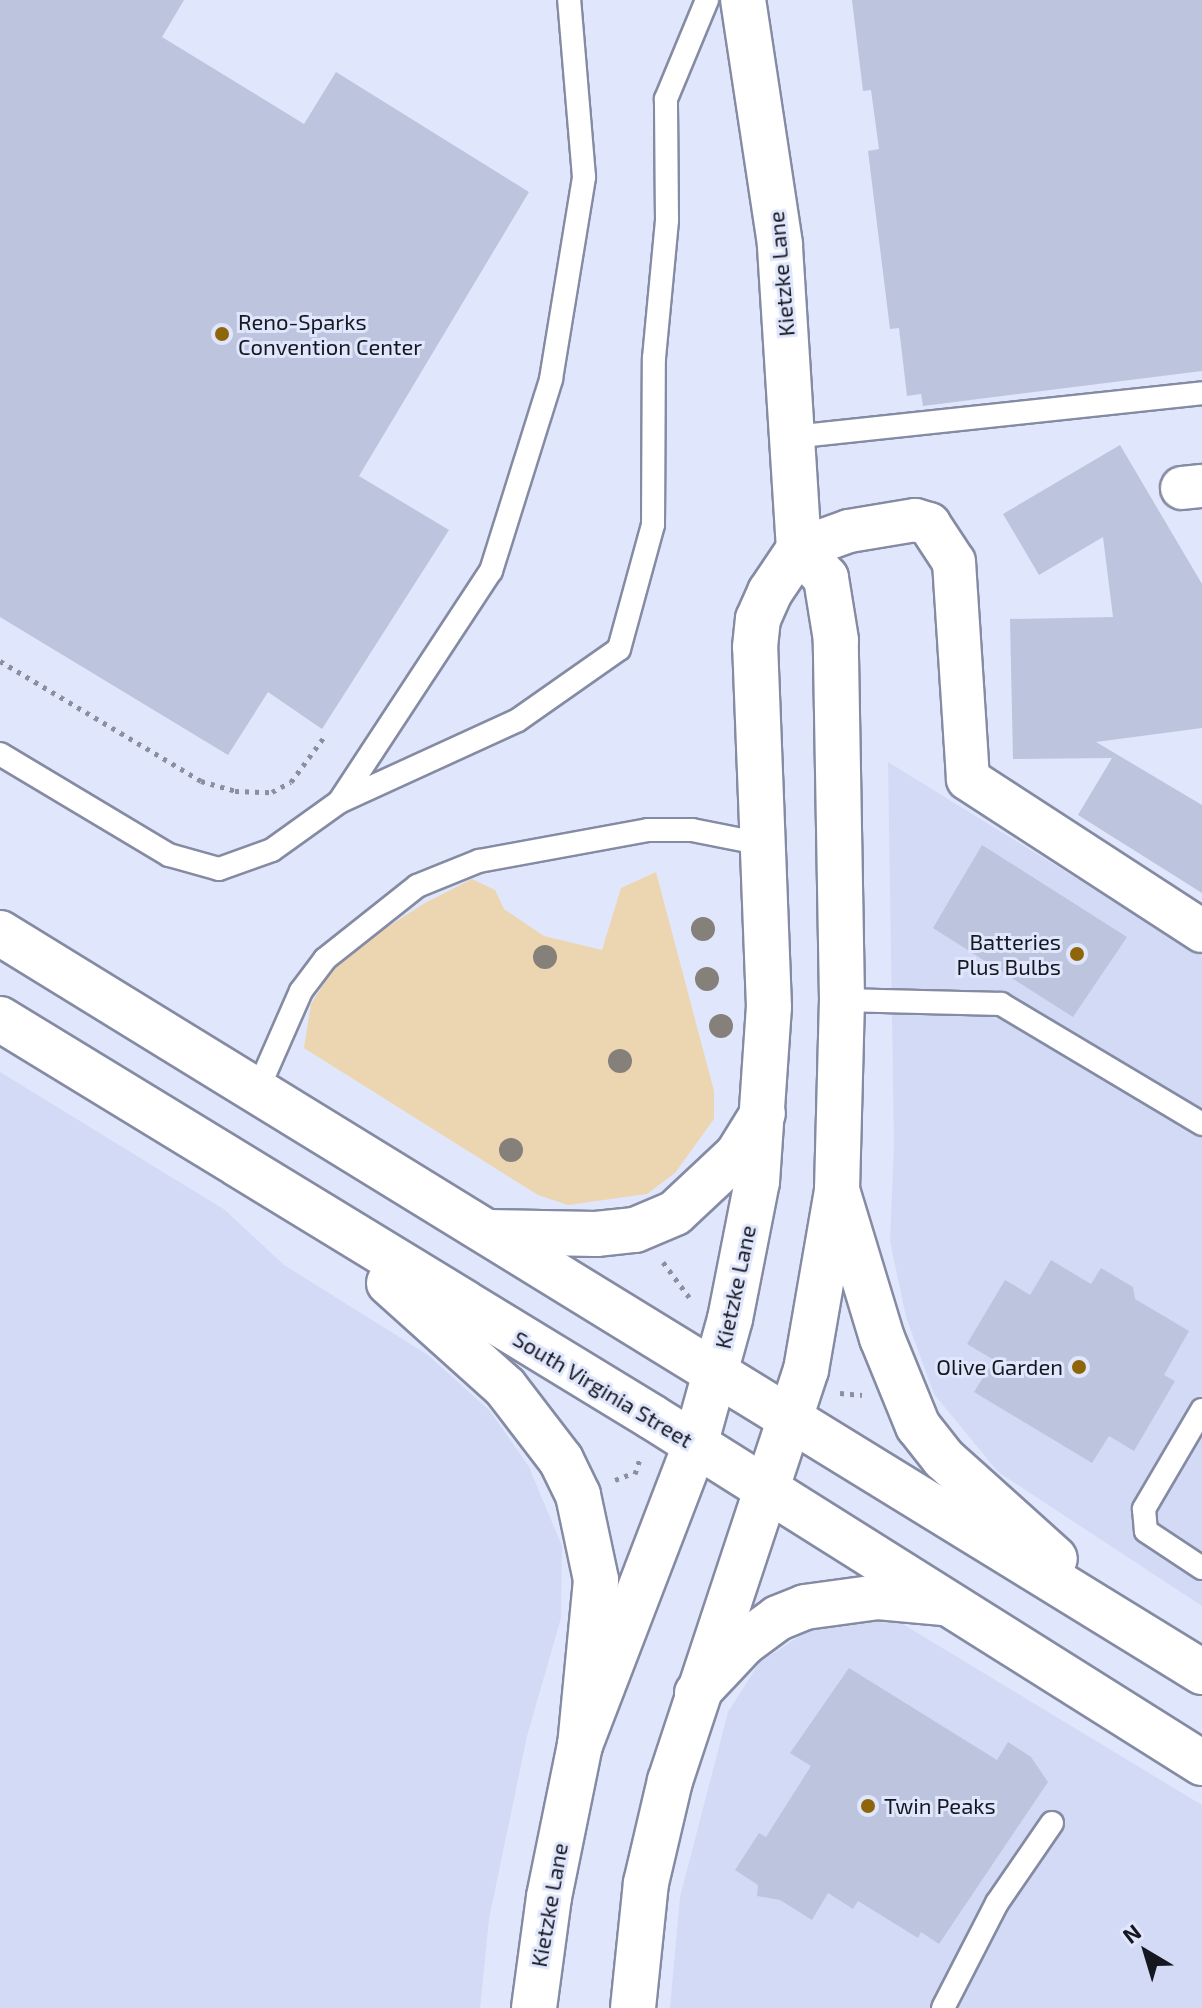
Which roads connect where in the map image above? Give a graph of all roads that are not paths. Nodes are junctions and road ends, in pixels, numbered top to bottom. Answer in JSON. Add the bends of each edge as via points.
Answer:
{"nodes":[{"id":1,"x":569,"y":0,"type":"edge"},
{"id":2,"x":707,"y":0,"type":"edge"},
{"id":3,"x":743,"y":0,"type":"edge"},
{"id":4,"x":1202,"y":393,"type":"edge"},
{"id":5,"x":793,"y":437,"type":"junction"},
{"id":6,"x":799,"y":549,"type":"junction"},
{"id":7,"x":0,"y":754,"type":"edge"},
{"id":8,"x":339,"y":802,"type":"junction"},
{"id":9,"x":763,"y":844,"type":"junction"},
{"id":10,"x":1202,"y":931,"type":"edge"},
{"id":11,"x":0,"y":933,"type":"edge"},
{"id":12,"x":842,"y":1000,"type":"junction"},
{"id":13,"x":0,"y":1019,"type":"edge"},
{"id":14,"x":258,"y":1089,"type":"junction"},
{"id":15,"x":763,"y":1113,"type":"junction"},
{"id":16,"x":1202,"y":1124,"type":"edge"},
{"id":17,"x":837,"y":1190,"type":"junction"},
{"id":18,"x":307,"y":1209,"type":"junction"},
{"id":19,"x":484,"y":1231,"type":"junction"},
{"id":20,"x":716,"y":1376,"type":"junction"},
{"id":21,"x":1202,"y":1410,"type":"edge"},
{"id":22,"x":790,"y":1421,"type":"junction"},
{"id":23,"x":695,"y":1445,"type":"junction"},
{"id":24,"x":767,"y":1490,"type":"junction"},
{"id":25,"x":1202,"y":1568,"type":"edge"},
{"id":26,"x":948,"y":1604,"type":"junction"},
{"id":27,"x":1134,"y":1631,"type":"junction"},
{"id":28,"x":1202,"y":1672,"type":"edge"},
{"id":29,"x":697,"y":1693,"type":"junction"},
{"id":30,"x":580,"y":1745,"type":"junction"},
{"id":31,"x":1202,"y":1763,"type":"edge"},
{"id":32,"x":1052,"y":1823,"type":"dead end"},
{"id":33,"x":534,"y":2008,"type":"edge"},
{"id":34,"x":633,"y":2008,"type":"edge"},
{"id":35,"x":943,"y":2008,"type":"edge"}],
"edges":[{"from":1,"to":8,"type":"lane","via":[[584,177],[551,379],[491,571]]},
{"from":2,"to":8,"type":"lane","via":[[666,99],[667,220],[654,358],[653,525],[619,649],[518,720]]},
{"from":3,"to":5,"type":"main road","name":"Kietzke Lane","via":[[770,151]]},
{"from":4,"to":5,"type":"lane"},
{"from":5,"to":6,"type":"main road","name":"Kietzke Lane"},
{"from":6,"to":9,"type":"main road","name":"Kietzke Lane","via":[[758,619]]},
{"from":6,"to":10,"type":"street","via":[[849,531],[915,520],[929,524],[954,562],[968,779]]},
{"from":6,"to":12,"type":"main road","via":[[826,578],[834,609]]},
{"from":7,"to":8,"type":"lane","via":[[169,855],[219,869],[272,850]]},
{"from":9,"to":14,"type":"lane","via":[[692,830],[648,830],[479,861],[417,886],[325,959],[301,991]]},
{"from":9,"to":15,"type":"main road","name":"Kietzke Lane","via":[[769,1007]]},
{"from":11,"to":14,"type":"main road"},
{"from":12,"to":16,"type":"lane","via":[[1001,1004]]},
{"from":12,"to":17,"type":"main road"},
{"from":13,"to":18,"type":"main road","name":"South Virginia Street"},
{"from":14,"to":19,"type":"main road"},
{"from":15,"to":19,"type":"main road","via":[[737,1155],[675,1213],[635,1230]]},
{"from":15,"to":20,"type":"main road","name":"Kietzke Lane","via":[[757,1182]]},
{"from":17,"to":22,"type":"main road","via":[[806,1370]]},
{"from":17,"to":27,"type":"main road","via":[[882,1338],[918,1426],[944,1459]]},
{"from":18,"to":23,"type":"main road","name":"South Virginia Street"},
{"from":18,"to":30,"type":"main road","via":[[505,1387],[561,1460],[578,1495],[596,1580]]},
{"from":19,"to":20,"type":"main road"},
{"from":20,"to":22,"type":"main road"},
{"from":20,"to":23,"type":"main road","name":"Kietzke Lane"},
{"from":21,"to":25,"type":"lane","via":[[1144,1509],[1146,1531]]},
{"from":22,"to":24,"type":"main road"},
{"from":22,"to":27,"type":"main road"},
{"from":23,"to":24,"type":"main road","name":"South Virginia Street"},
{"from":23,"to":30,"type":"main road","name":"Kietzke Lane"},
{"from":24,"to":26,"type":"main road","name":"South Virginia Street"},
{"from":24,"to":29,"type":"main road"},
{"from":26,"to":29,"type":"main road","via":[[878,1597],[805,1607],[778,1618],[744,1643]]},
{"from":26,"to":31,"type":"main road","name":"South Virginia Street"},
{"from":27,"to":28,"type":"main road"},
{"from":29,"to":34,"type":"main road","via":[[646,1883]]},
{"from":30,"to":33,"type":"main road","name":"Kietzke Lane","via":[[549,1897]]},
{"from":32,"to":35,"type":"lane","via":[[997,1903]]}]}
